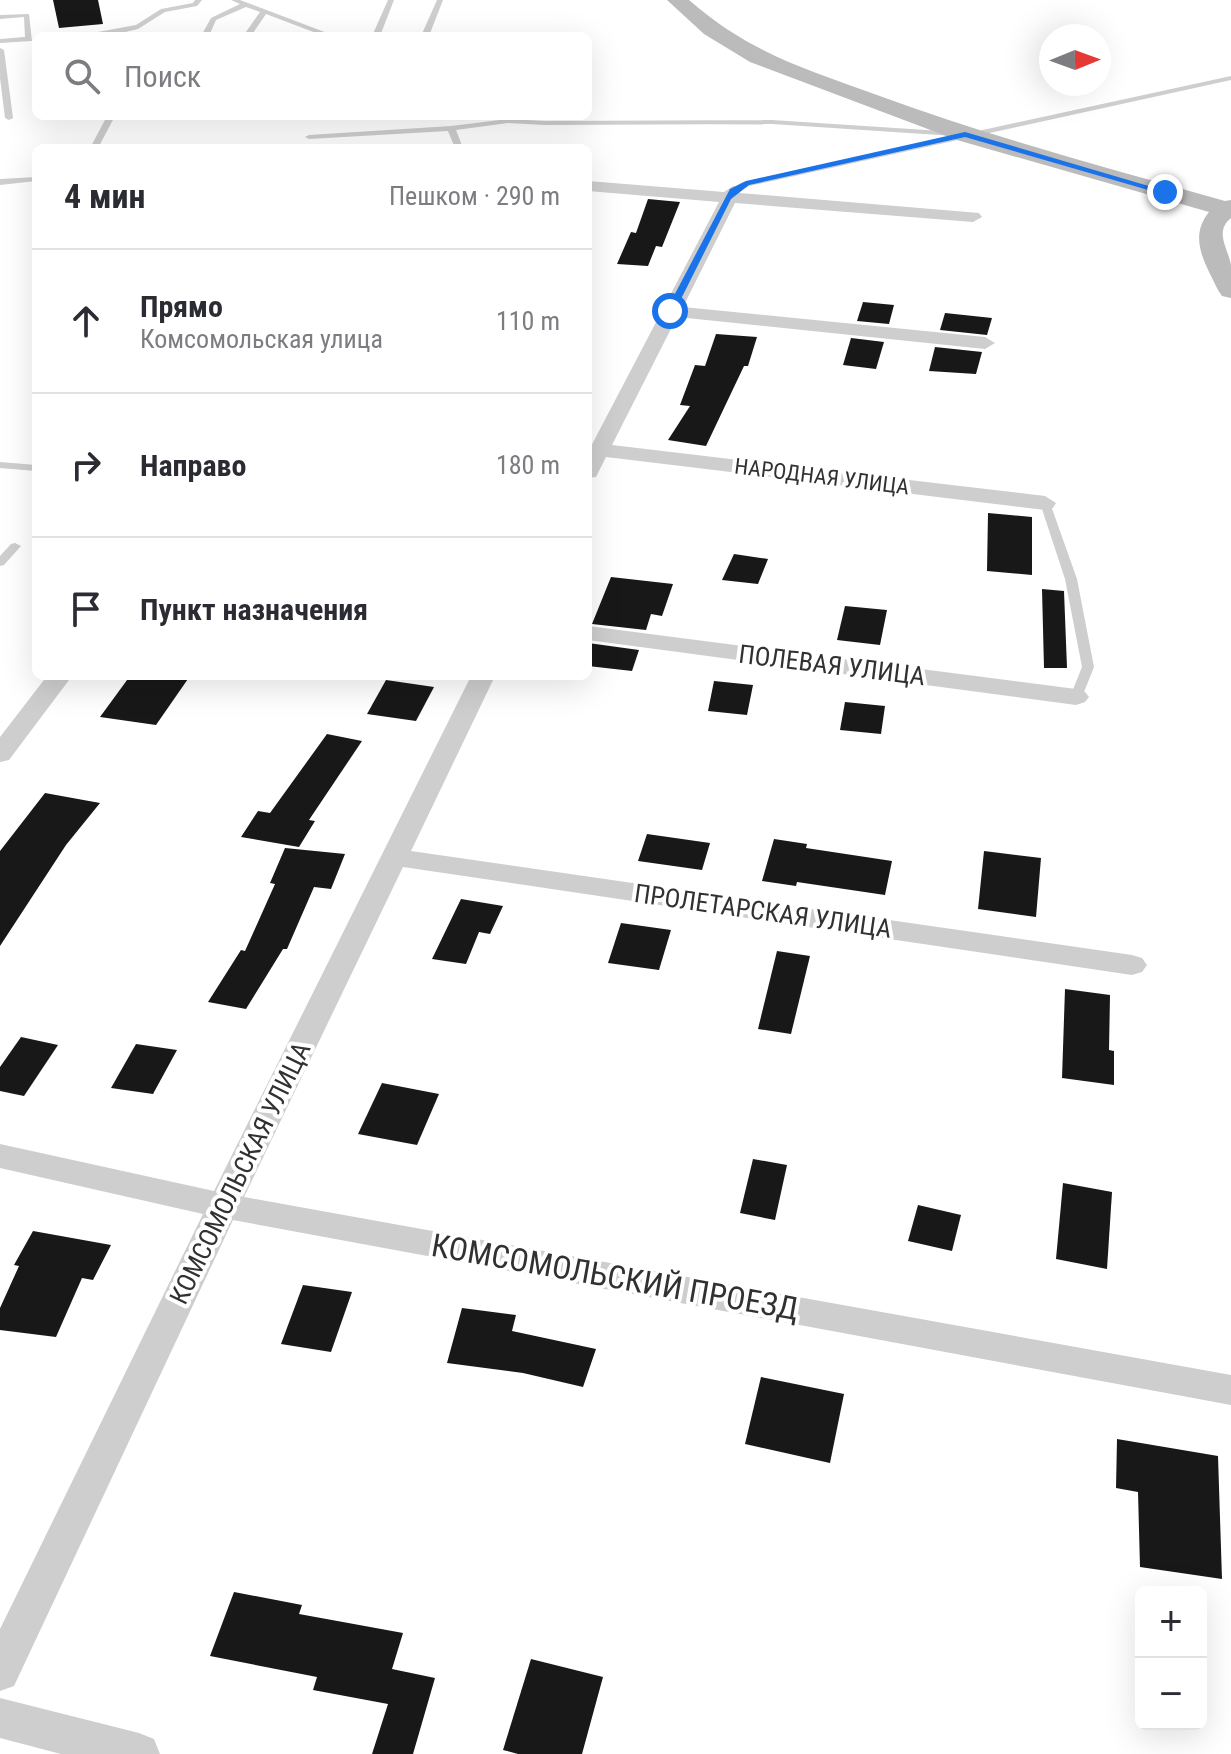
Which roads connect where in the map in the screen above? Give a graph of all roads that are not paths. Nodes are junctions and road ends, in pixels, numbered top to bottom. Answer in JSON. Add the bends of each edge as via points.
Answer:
{"nodes":[{"id":1,"x":199,"y":0,"type":"edge"},
{"id":2,"x":234,"y":0,"type":"edge"},
{"id":3,"x":268,"y":0,"type":"edge"},
{"id":4,"x":391,"y":0,"type":"edge"},
{"id":5,"x":440,"y":0,"type":"edge"},
{"id":6,"x":677,"y":0,"type":"edge"},
{"id":7,"x":244,"y":5,"type":"junction"},
{"id":8,"x":254,"y":9,"type":"junction"},
{"id":9,"x":263,"y":13,"type":"junction"},
{"id":10,"x":0,"y":17,"type":"edge"},
{"id":11,"x":117,"y":32,"type":"edge"},
{"id":12,"x":207,"y":32,"type":"edge"},
{"id":13,"x":250,"y":32,"type":"edge"},
{"id":14,"x":319,"y":32,"type":"edge"},
{"id":15,"x":378,"y":32,"type":"edge"},
{"id":16,"x":427,"y":32,"type":"edge"},
{"id":17,"x":32,"y":35,"type":"edge"},
{"id":18,"x":32,"y":39,"type":"edge"},
{"id":19,"x":0,"y":41,"type":"edge"},
{"id":20,"x":0,"y":50,"type":"edge"},
{"id":21,"x":1231,"y":78,"type":"edge"},
{"id":22,"x":9,"y":118,"type":"dead end"},
{"id":23,"x":109,"y":120,"type":"edge"},
{"id":24,"x":536,"y":120,"type":"edge"},
{"id":25,"x":545,"y":123,"type":"junction"},
{"id":26,"x":451,"y":128,"type":"junction"},
{"id":27,"x":965,"y":135,"type":"junction"},
{"id":28,"x":309,"y":137,"type":"dead end"},
{"id":29,"x":96,"y":144,"type":"edge"},
{"id":30,"x":457,"y":144,"type":"edge"},
{"id":31,"x":32,"y":179,"type":"edge"},
{"id":32,"x":0,"y":182,"type":"edge"},
{"id":33,"x":592,"y":186,"type":"edge"},
{"id":34,"x":730,"y":195,"type":"junction"},
{"id":35,"x":1229,"y":208,"type":"edge"},
{"id":36,"x":973,"y":217,"type":"dead end"},
{"id":37,"x":1231,"y":290,"type":"edge"},
{"id":38,"x":670,"y":311,"type":"junction"},
{"id":39,"x":985,"y":343,"type":"dead end"},
{"id":40,"x":594,"y":449,"type":"edge"},
{"id":41,"x":0,"y":465,"type":"edge"},
{"id":42,"x":32,"y":468,"type":"edge"},
{"id":43,"x":1045,"y":503,"type":"joint"},
{"id":44,"x":15,"y":546,"type":"dead end"},
{"id":45,"x":0,"y":563,"type":"edge"},
{"id":46,"x":592,"y":634,"type":"edge"},
{"id":47,"x":57,"y":680,"type":"edge"},
{"id":48,"x":481,"y":680,"type":"edge"},
{"id":49,"x":1076,"y":697,"type":"joint"},
{"id":50,"x":0,"y":754,"type":"edge"},
{"id":51,"x":394,"y":857,"type":"junction"},
{"id":52,"x":1132,"y":965,"type":"dead end"},
{"id":53,"x":0,"y":1156,"type":"edge"},
{"id":54,"x":224,"y":1206,"type":"junction"},
{"id":55,"x":1231,"y":1390,"type":"edge"},
{"id":56,"x":0,"y":1672,"type":"edge"},
{"id":57,"x":0,"y":1718,"type":"edge"},
{"id":58,"x":139,"y":1754,"type":"edge"}],
"edges":[{"from":1,"to":11,"type":"lane"},
{"from":2,"to":7,"type":"lane"},
{"from":3,"to":8,"type":"lane"},
{"from":4,"to":15,"type":"lane"},
{"from":5,"to":16,"type":"lane"},
{"from":6,"to":27,"type":"street","via":[[711,30],[757,58]]},
{"from":7,"to":8,"type":"lane"},
{"from":7,"to":12,"type":"lane","via":[[213,19]]},
{"from":8,"to":9,"type":"lane"},
{"from":9,"to":13,"type":"lane"},
{"from":9,"to":14,"type":"lane"},
{"from":10,"to":17,"type":"lane","via":[[27,15]]},
{"from":18,"to":19,"type":"lane"},
{"from":20,"to":22,"type":"lane"},
{"from":21,"to":27,"type":"lane"},
{"from":23,"to":29,"type":"lane"},
{"from":24,"to":25,"type":"lane"},
{"from":25,"to":26,"type":"lane"},
{"from":25,"to":27,"type":"lane","via":[[772,122]]},
{"from":26,"to":28,"type":"lane"},
{"from":26,"to":30,"type":"lane"},
{"from":27,"to":34,"type":"lane","via":[[746,184]]},
{"from":27,"to":35,"type":"street"},
{"from":31,"to":32,"type":"lane"},
{"from":33,"to":34,"type":"street"},
{"from":34,"to":36,"type":"street"},
{"from":34,"to":38,"type":"street"},
{"from":35,"to":37,"type":"street","via":[[1211,223],[1209,235]]},
{"from":38,"to":39,"type":"street"},
{"from":38,"to":40,"type":"street"},
{"from":40,"to":43,"type":"street","name":"НАРОДНАЯ УЛИЦА"},
{"from":41,"to":42,"type":"lane"},
{"from":43,"to":49,"type":"lane","via":[[1071,579],[1088,667]]},
{"from":44,"to":45,"type":"lane"},
{"from":46,"to":49,"type":"street","name":"ПОЛЕВАЯ УЛИЦА"},
{"from":47,"to":50,"type":"street"},
{"from":48,"to":51,"type":"street","name":"КОМСОМОЛЬСКАЯ УЛИЦА"},
{"from":51,"to":52,"type":"street","name":"ПРОЛЕТАРСКАЯ УЛИЦА"},
{"from":51,"to":54,"type":"street","name":"КОМСОМОЛЬСКАЯ УЛИЦА"},
{"from":53,"to":54,"type":"street","name":"КОМСОМОЛЬСКИЙ ПРОЕЗД"},
{"from":54,"to":55,"type":"street","name":"КОМСОМОЛЬСКИЙ ПРОЕЗД"},
{"from":54,"to":56,"type":"street","name":"КОМСОМОЛЬСКАЯ УЛИЦА"},
{"from":57,"to":58,"type":"street"}]}
